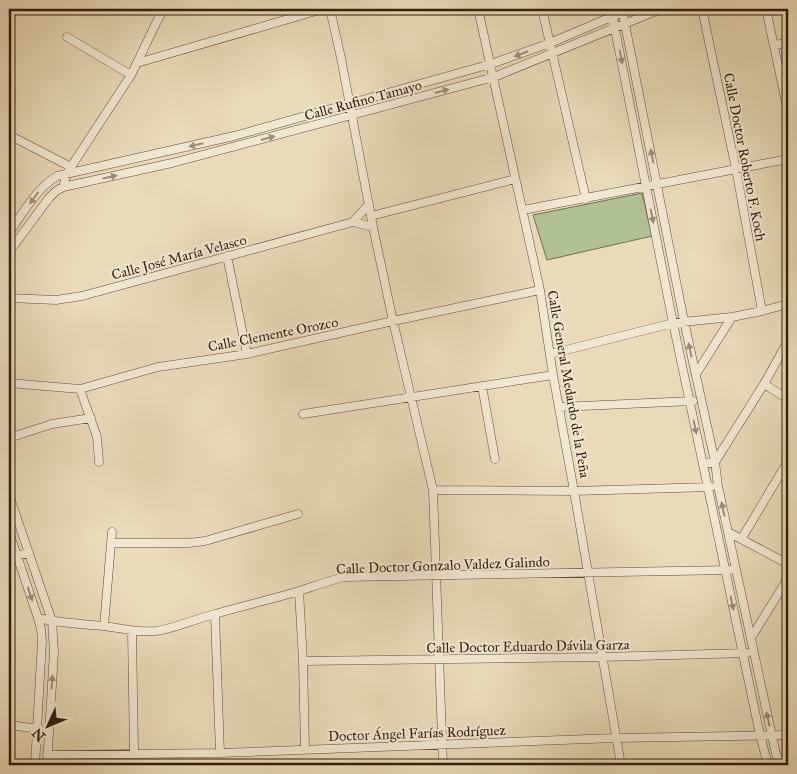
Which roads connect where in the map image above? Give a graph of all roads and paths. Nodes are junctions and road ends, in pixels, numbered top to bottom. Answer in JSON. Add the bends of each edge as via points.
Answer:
{"nodes":[{"id":1,"x":163,"y":9,"type":"edge"},
{"id":2,"x":323,"y":9,"type":"edge"},
{"id":3,"x":330,"y":9,"type":"edge"},
{"id":4,"x":478,"y":9,"type":"edge"},
{"id":5,"x":542,"y":9,"type":"edge"},
{"id":6,"x":630,"y":9,"type":"edge"},
{"id":7,"x":661,"y":9,"type":"edge"},
{"id":8,"x":702,"y":9,"type":"edge"},
{"id":9,"x":766,"y":9,"type":"edge"},
{"id":10,"x":622,"y":10,"type":"edge"},
{"id":11,"x":612,"y":12,"type":"edge"},
{"id":12,"x":625,"y":24,"type":"junction"},
{"id":13,"x":615,"y":28,"type":"junction"},
{"id":14,"x":67,"y":37,"type":"dead end"},
{"id":15,"x":550,"y":43,"type":"junction"},
{"id":16,"x":788,"y":43,"type":"edge"},
{"id":17,"x":774,"y":45,"type":"junction"},
{"id":18,"x":553,"y":54,"type":"junction"},
{"id":19,"x":137,"y":63,"type":"junction"},
{"id":20,"x":491,"y":64,"type":"junction"},
{"id":21,"x":130,"y":75,"type":"junction"},
{"id":22,"x":494,"y":77,"type":"junction"},
{"id":23,"x":349,"y":105,"type":"junction"},
{"id":24,"x":788,"y":112,"type":"edge"},
{"id":25,"x":351,"y":116,"type":"junction"},
{"id":26,"x":9,"y":135,"type":"edge"},
{"id":27,"x":788,"y":159,"type":"edge"},
{"id":28,"x":736,"y":169,"type":"junction"},
{"id":29,"x":69,"y":170,"type":"junction"},
{"id":30,"x":515,"y":179,"type":"junction"},
{"id":31,"x":657,"y":184,"type":"junction"},
{"id":32,"x":646,"y":186,"type":"junction"},
{"id":33,"x":63,"y":187,"type":"junction"},
{"id":34,"x":586,"y":199,"type":"junction"},
{"id":35,"x":368,"y":204,"type":"junction"},
{"id":36,"x":523,"y":210,"type":"junction"},
{"id":37,"x":371,"y":216,"type":"junction"},
{"id":38,"x":353,"y":222,"type":"junction"},
{"id":39,"x":373,"y":227,"type":"junction"},
{"id":40,"x":9,"y":233,"type":"edge"},
{"id":41,"x":9,"y":251,"type":"edge"},
{"id":42,"x":227,"y":256,"type":"junction"},
{"id":43,"x":540,"y":290,"type":"junction"},
{"id":44,"x":9,"y":298,"type":"edge"},
{"id":45,"x":788,"y":304,"type":"edge"},
{"id":46,"x":762,"y":311,"type":"junction"},
{"id":47,"x":732,"y":317,"type":"junction"},
{"id":48,"x":393,"y":321,"type":"junction"},
{"id":49,"x":684,"y":322,"type":"junction"},
{"id":50,"x":673,"y":323,"type":"junction"},
{"id":51,"x":788,"y":341,"type":"edge"},
{"id":52,"x":247,"y":354,"type":"junction"},
{"id":53,"x":550,"y":354,"type":"junction"},
{"id":54,"x":696,"y":374,"type":"junction"},
{"id":55,"x":553,"y":375,"type":"junction"},
{"id":56,"x":9,"y":383,"type":"edge"},
{"id":57,"x":764,"y":384,"type":"junction"},
{"id":58,"x":482,"y":386,"type":"junction"},
{"id":59,"x":80,"y":388,"type":"junction"},
{"id":60,"x":411,"y":398,"type":"junction"},
{"id":61,"x":788,"y":399,"type":"edge"},
{"id":62,"x":700,"y":400,"type":"junction"},
{"id":63,"x":689,"y":402,"type":"junction"},
{"id":64,"x":559,"y":407,"type":"junction"},
{"id":65,"x":303,"y":414,"type":"dead end"},
{"id":66,"x":91,"y":418,"type":"junction"},
{"id":67,"x":9,"y":438,"type":"edge"},
{"id":68,"x":495,"y":459,"type":"dead end"},
{"id":69,"x":788,"y":461,"type":"edge"},
{"id":70,"x":99,"y":462,"type":"dead end"},
{"id":71,"x":715,"y":462,"type":"junction"},
{"id":72,"x":703,"y":464,"type":"junction"},
{"id":73,"x":718,"y":486,"type":"junction"},
{"id":74,"x":708,"y":488,"type":"junction"},
{"id":75,"x":432,"y":490,"type":"junction"},
{"id":76,"x":574,"y":491,"type":"junction"},
{"id":77,"x":9,"y":495,"type":"edge"},
{"id":78,"x":298,"y":514,"type":"dead end"},
{"id":79,"x":9,"y":532,"type":"edge"},
{"id":80,"x":112,"y":532,"type":"dead end"},
{"id":81,"x":728,"y":532,"type":"junction"},
{"id":82,"x":742,"y":538,"type":"junction"},
{"id":83,"x":111,"y":543,"type":"junction"},
{"id":84,"x":29,"y":552,"type":"junction"},
{"id":85,"x":13,"y":556,"type":"edge"},
{"id":86,"x":788,"y":564,"type":"edge"},
{"id":87,"x":737,"y":569,"type":"junction"},
{"id":88,"x":725,"y":570,"type":"junction"},
{"id":89,"x":588,"y":573,"type":"junction"},
{"id":90,"x":436,"y":575,"type":"junction"},
{"id":91,"x":788,"y":578,"type":"edge"},
{"id":92,"x":299,"y":591,"type":"junction"},
{"id":93,"x":215,"y":614,"type":"junction"},
{"id":94,"x":38,"y":618,"type":"junction"},
{"id":95,"x":52,"y":621,"type":"junction"},
{"id":96,"x":104,"y":626,"type":"junction"},
{"id":97,"x":132,"y":631,"type":"junction"},
{"id":98,"x":751,"y":638,"type":"junction"},
{"id":99,"x":754,"y":652,"type":"junction"},
{"id":100,"x":743,"y":653,"type":"junction"},
{"id":101,"x":602,"y":657,"type":"junction"},
{"id":102,"x":438,"y":660,"type":"junction"},
{"id":103,"x":303,"y":662,"type":"junction"},
{"id":104,"x":9,"y":725,"type":"edge"},
{"id":105,"x":36,"y":728,"type":"junction"},
{"id":106,"x":49,"y":729,"type":"junction"},
{"id":107,"x":788,"y":735,"type":"edge"},
{"id":108,"x":760,"y":736,"type":"junction"},
{"id":109,"x":772,"y":736,"type":"junction"},
{"id":110,"x":616,"y":738,"type":"junction"},
{"id":111,"x":441,"y":745,"type":"junction"},
{"id":112,"x":305,"y":749,"type":"junction"},
{"id":113,"x":134,"y":753,"type":"junction"},
{"id":114,"x":220,"y":753,"type":"junction"},
{"id":115,"x":47,"y":755,"type":"junction"},
{"id":116,"x":35,"y":765,"type":"edge"},
{"id":117,"x":47,"y":765,"type":"edge"},
{"id":118,"x":443,"y":765,"type":"edge"},
{"id":119,"x":621,"y":765,"type":"edge"},
{"id":120,"x":768,"y":765,"type":"edge"},
{"id":121,"x":782,"y":765,"type":"edge"}],
"edges":[{"from":1,"to":19,"type":"street"},
{"from":2,"to":19,"type":"street"},
{"from":3,"to":23,"type":"street"},
{"from":4,"to":20,"type":"street","name":"Calle General Medardo de la Peña"},
{"from":5,"to":15,"type":"street"},
{"from":6,"to":10,"type":"street","name":"Calle Rufino Tamayo"},
{"from":7,"to":12,"type":"street","name":"Calle Rufino Tamayo"},
{"from":8,"to":28,"type":"street","name":"Calle Doctor Roberto F. Koch"},
{"from":9,"to":17,"type":"street"},
{"from":10,"to":11,"type":"street","name":"Calle Rufino Tamayo"},
{"from":10,"to":12,"type":"street"},
{"from":11,"to":13,"type":"street"},
{"from":11,"to":15,"type":"street","name":"Calle Rufino Tamayo"},
{"from":12,"to":13,"type":"street","name":"Calle Rufino Tamayo"},
{"from":31,"to":12,"type":"street","one_way":true},
{"from":13,"to":18,"type":"street","name":"Calle Rufino Tamayo"},
{"from":13,"to":32,"type":"street","one_way":true},
{"from":14,"to":21,"type":"street"},
{"from":15,"to":18,"type":"street"},
{"from":15,"to":20,"type":"street","name":"Calle Rufino Tamayo","one_way":true},
{"from":16,"to":17,"type":"street"},
{"from":17,"to":24,"type":"street"},
{"from":18,"to":22,"type":"street","name":"Calle Rufino Tamayo"},
{"from":18,"to":34,"type":"street"},
{"from":19,"to":21,"type":"street"},
{"from":20,"to":22,"type":"street","name":"Calle General Medardo de la Peña"},
{"from":20,"to":23,"type":"street","name":"Calle Rufino Tamayo"},
{"from":21,"to":29,"type":"street"},
{"from":25,"to":22,"type":"street","name":"Calle Rufino Tamayo","one_way":true},
{"from":22,"to":30,"type":"street","name":"Calle General Medardo de la Peña"},
{"from":23,"to":25,"type":"street"},
{"from":23,"to":29,"type":"street","name":"Calle Rufino Tamayo","one_way":true,"via":[[234,136]]},
{"from":33,"to":25,"type":"street","name":"Calle Rufino Tamayo","one_way":true,"via":[[172,163]]},
{"from":25,"to":35,"type":"street"},
{"from":26,"to":29,"type":"street"},
{"from":27,"to":28,"type":"street"},
{"from":28,"to":31,"type":"street"},
{"from":28,"to":46,"type":"street","name":"Calle Doctor Roberto F. Koch"},
{"from":29,"to":33,"type":"street"},
{"from":29,"to":40,"type":"street","one_way":true,"via":[[40,189]]},
{"from":30,"to":36,"type":"street","name":"Calle General Medardo de la Peña"},
{"from":30,"to":37,"type":"street"},
{"from":31,"to":32,"type":"street"},
{"from":31,"to":49,"type":"street"},
{"from":32,"to":34,"type":"street"},
{"from":32,"to":50,"type":"street","one_way":true},
{"from":33,"to":41,"type":"street","via":[[49,198]]},
{"from":34,"to":36,"type":"street"},
{"from":35,"to":37,"type":"street"},
{"from":35,"to":38,"type":"street"},
{"from":36,"to":43,"type":"street","name":"Calle General Medardo de la Peña"},
{"from":37,"to":39,"type":"street"},
{"from":38,"to":39,"type":"street","name":"Calle José María Velasco"},
{"from":38,"to":42,"type":"street","name":"Calle José María Velasco"},
{"from":39,"to":48,"type":"street"},
{"from":42,"to":44,"type":"street","name":"Calle José María Velasco","via":[[82,296],[56,300]]},
{"from":42,"to":52,"type":"street"},
{"from":43,"to":48,"type":"street","name":"Calle Clemente Orozco"},
{"from":43,"to":53,"type":"street","name":"Calle General Medardo de la Peña"},
{"from":45,"to":46,"type":"street"},
{"from":46,"to":47,"type":"street"},
{"from":47,"to":49,"type":"street"},
{"from":47,"to":54,"type":"street"},
{"from":48,"to":52,"type":"street","name":"Calle Clemente Orozco"},
{"from":48,"to":60,"type":"street"},
{"from":49,"to":50,"type":"street"},
{"from":54,"to":49,"type":"street","one_way":true},
{"from":50,"to":53,"type":"street"},
{"from":50,"to":63,"type":"street"},
{"from":51,"to":57,"type":"street"},
{"from":52,"to":59,"type":"street","name":"Calle Clemente Orozco","via":[[158,367]]},
{"from":53,"to":55,"type":"street","name":"Calle General Medardo de la Peña"},
{"from":54,"to":62,"type":"street"},
{"from":55,"to":58,"type":"street"},
{"from":55,"to":64,"type":"street","name":"Calle General Medardo de la Peña"},
{"from":56,"to":59,"type":"street","name":"Calle Clemente Orozco"},
{"from":57,"to":61,"type":"street"},
{"from":57,"to":71,"type":"street"},
{"from":58,"to":60,"type":"street"},
{"from":58,"to":68,"type":"street"},
{"from":59,"to":66,"type":"street"},
{"from":60,"to":65,"type":"street"},
{"from":60,"to":75,"type":"street"},
{"from":62,"to":63,"type":"street"},
{"from":62,"to":71,"type":"street"},
{"from":63,"to":64,"type":"street"},
{"from":63,"to":72,"type":"street","one_way":true},
{"from":64,"to":76,"type":"street","name":"Calle General Medardo de la Peña"},
{"from":66,"to":67,"type":"street","via":[[52,424]]},
{"from":66,"to":70,"type":"street"},
{"from":69,"to":82,"type":"street"},
{"from":71,"to":72,"type":"street"},
{"from":71,"to":73,"type":"street"},
{"from":72,"to":74,"type":"street"},
{"from":73,"to":74,"type":"street"},
{"from":81,"to":73,"type":"street","one_way":true},
{"from":74,"to":76,"type":"street"},
{"from":74,"to":88,"type":"street"},
{"from":75,"to":76,"type":"street"},
{"from":75,"to":90,"type":"street"},
{"from":76,"to":89,"type":"street","name":"Calle General Medardo de la Peña"},
{"from":77,"to":84,"type":"street"},
{"from":78,"to":83,"type":"street","via":[[205,541]]},
{"from":79,"to":85,"type":"street"},
{"from":80,"to":83,"type":"street"},
{"from":81,"to":82,"type":"street"},
{"from":81,"to":87,"type":"street"},
{"from":82,"to":86,"type":"street"},
{"from":83,"to":96,"type":"street"},
{"from":84,"to":85,"type":"street"},
{"from":84,"to":95,"type":"street"},
{"from":85,"to":94,"type":"street","one_way":true},
{"from":87,"to":88,"type":"street","name":"Calle Doctor Gonzalo Valdez Galindo"},
{"from":87,"to":98,"type":"street"},
{"from":88,"to":89,"type":"street","name":"Calle Doctor Gonzalo Valdez Galindo"},
{"from":88,"to":100,"type":"street","one_way":true},
{"from":89,"to":90,"type":"street","name":"Calle Doctor Gonzalo Valdez Galindo"},
{"from":89,"to":101,"type":"street","name":"Calle General Medardo de la Peña"},
{"from":90,"to":92,"type":"street","name":"Calle Doctor Gonzalo Valdez Galindo","via":[[344,578]]},
{"from":90,"to":102,"type":"street"},
{"from":91,"to":98,"type":"street"},
{"from":92,"to":93,"type":"street","name":"Calle Doctor Gonzalo Valdez Galindo"},
{"from":92,"to":103,"type":"street"},
{"from":93,"to":97,"type":"street","name":"Calle Doctor Gonzalo Valdez Galindo","via":[[164,629]]},
{"from":93,"to":114,"type":"street"},
{"from":94,"to":95,"type":"street","name":"Calle Doctor Gonzalo Valdez Galindo"},
{"from":94,"to":105,"type":"street","via":[[42,640]]},
{"from":95,"to":96,"type":"street","name":"Calle Doctor Gonzalo Valdez Galindo"},
{"from":106,"to":95,"type":"street","one_way":true,"via":[[54,652]]},
{"from":96,"to":97,"type":"street","name":"Calle Doctor Gonzalo Valdez Galindo"},
{"from":97,"to":113,"type":"street"},
{"from":98,"to":99,"type":"street"},
{"from":99,"to":100,"type":"street","name":"Calle Doctor Eduardo Dávila Garza"},
{"from":109,"to":99,"type":"street","one_way":true},
{"from":100,"to":101,"type":"street","name":"Calle Doctor Eduardo Dávila Garza"},
{"from":100,"to":108,"type":"street"},
{"from":101,"to":102,"type":"street","name":"Calle Doctor Eduardo Dávila Garza"},
{"from":101,"to":110,"type":"street","name":"Calle General Medardo de la Peña"},
{"from":102,"to":103,"type":"street","name":"Calle Doctor Eduardo Dávila Garza"},
{"from":102,"to":111,"type":"street"},
{"from":103,"to":112,"type":"street"},
{"from":104,"to":105,"type":"street"},
{"from":105,"to":106,"type":"street"},
{"from":105,"to":116,"type":"street"},
{"from":106,"to":115,"type":"street"},
{"from":107,"to":109,"type":"street","name":"Doctor Ángel Farías Rodríguez"},
{"from":108,"to":109,"type":"street","name":"Doctor Ángel Farías Rodríguez"},
{"from":108,"to":110,"type":"street","name":"Doctor Ángel Farías Rodríguez"},
{"from":108,"to":120,"type":"street"},
{"from":109,"to":121,"type":"street"},
{"from":110,"to":111,"type":"street","name":"Doctor Ángel Farías Rodríguez"},
{"from":110,"to":119,"type":"street","name":"Calle General Medardo de la Peña"},
{"from":111,"to":112,"type":"street","name":"Doctor Ángel Farías Rodríguez"},
{"from":111,"to":118,"type":"street"},
{"from":112,"to":114,"type":"street","name":"Doctor Ángel Farías Rodríguez"},
{"from":113,"to":114,"type":"street","name":"Doctor Ángel Farías Rodríguez"},
{"from":113,"to":115,"type":"street","name":"Doctor Ángel Farías Rodríguez"},
{"from":115,"to":117,"type":"street"}]}
